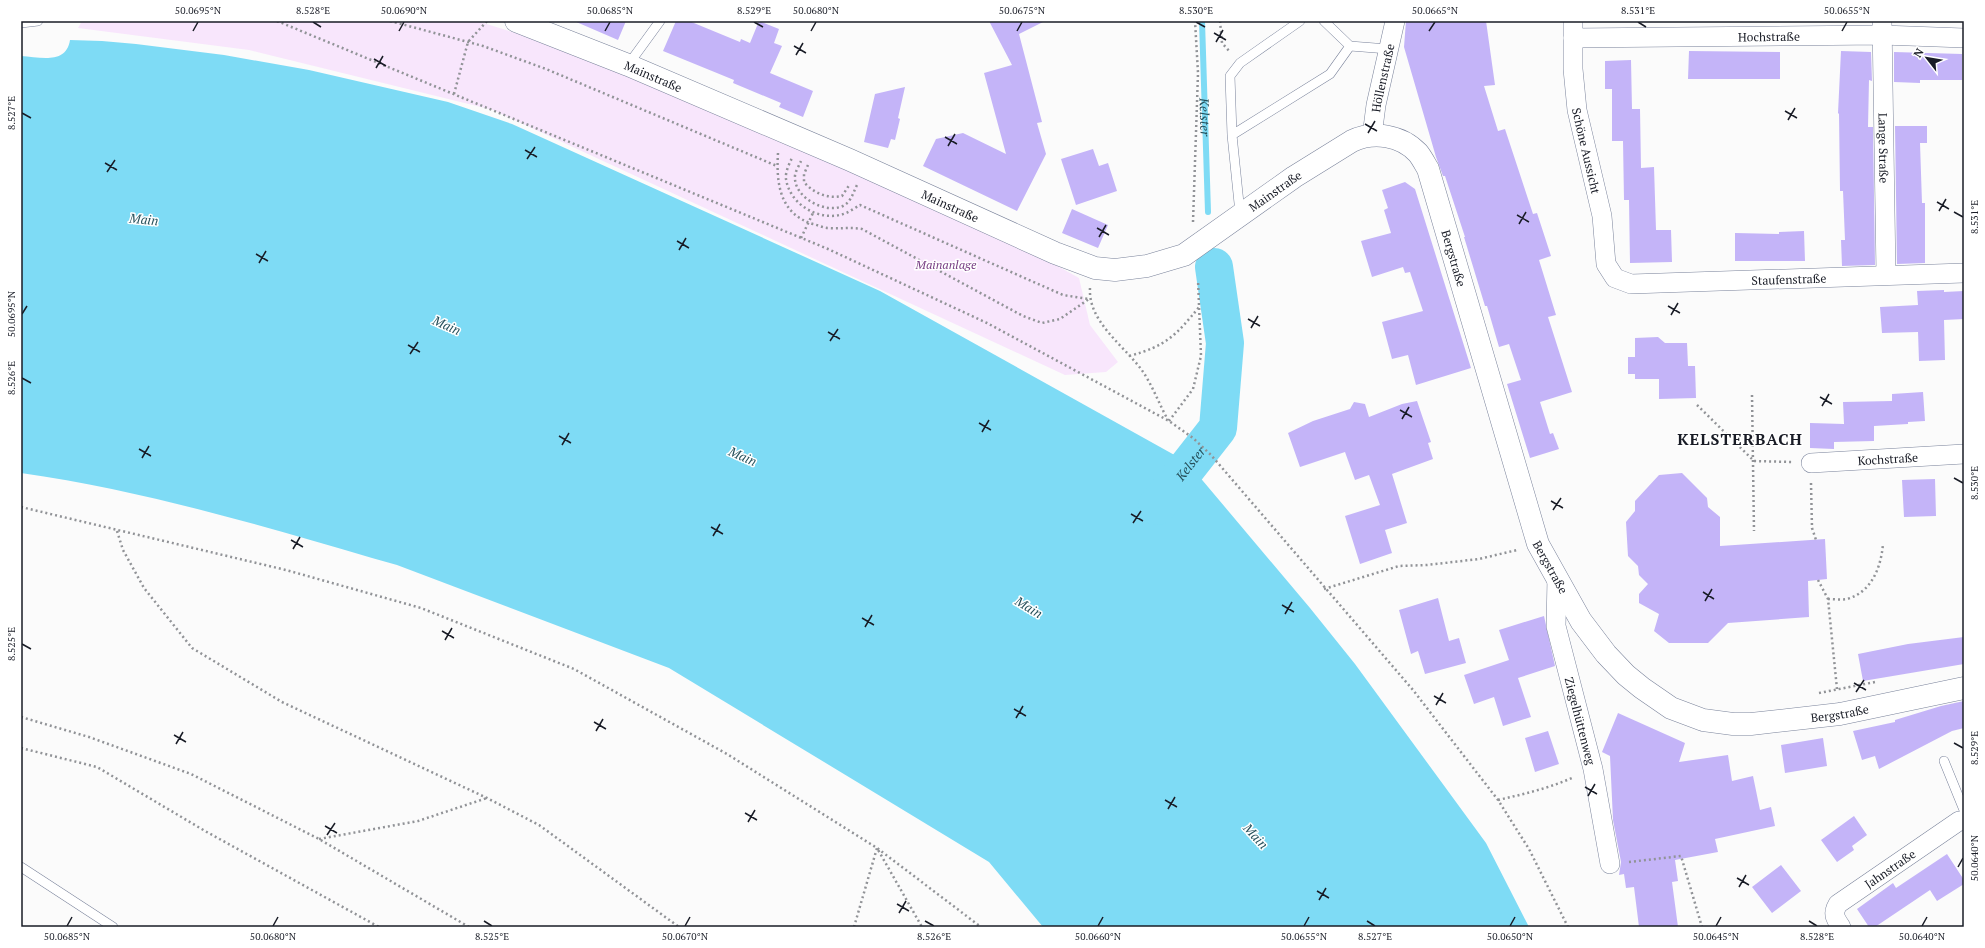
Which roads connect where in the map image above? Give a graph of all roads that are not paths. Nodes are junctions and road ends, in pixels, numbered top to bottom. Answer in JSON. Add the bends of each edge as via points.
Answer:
{"nodes":[{"id":1,"x":38,"y":21,"type":"edge"},
{"id":2,"x":516,"y":21,"type":"edge"},
{"id":3,"x":660,"y":21,"type":"edge"},
{"id":4,"x":1300,"y":21,"type":"edge"},
{"id":5,"x":1324,"y":21,"type":"edge"},
{"id":6,"x":1395,"y":21,"type":"edge"},
{"id":7,"x":21,"y":23,"type":"edge"},
{"id":8,"x":1882,"y":28,"type":"edge"},
{"id":9,"x":1573,"y":30,"type":"edge"},
{"id":10,"x":1964,"y":38,"type":"edge"},
{"id":11,"x":1350,"y":46,"type":"junction"},
{"id":12,"x":1388,"y":49,"type":"junction"},
{"id":13,"x":628,"y":65,"type":"junction"},
{"id":14,"x":1232,"y":135,"type":"junction"},
{"id":15,"x":1372,"y":136,"type":"junction"},
{"id":16,"x":1240,"y":215,"type":"junction"},
{"id":17,"x":1964,"y":273,"type":"edge"},
{"id":18,"x":1886,"y":274,"type":"junction"},
{"id":19,"x":1615,"y":278,"type":"joint"},
{"id":20,"x":1964,"y":454,"type":"edge"},
{"id":21,"x":1811,"y":463,"type":"road end"},
{"id":22,"x":1557,"y":578,"type":"junction"},
{"id":23,"x":1964,"y":688,"type":"edge"},
{"id":24,"x":1944,"y":761,"type":"dead end"},
{"id":25,"x":1964,"y":810,"type":"edge"},
{"id":26,"x":1964,"y":821,"type":"edge"},
{"id":27,"x":1610,"y":864,"type":"road end"},
{"id":28,"x":21,"y":867,"type":"edge"},
{"id":29,"x":113,"y":927,"type":"edge"},
{"id":30,"x":1841,"y":927,"type":"edge"}],
"edges":[{"from":1,"to":7,"type":"lane"},
{"from":2,"to":13,"type":"street","name":"Mainstraße"},
{"from":3,"to":13,"type":"lane"},
{"from":4,"to":14,"type":"lane","via":[[1240,63],[1230,76]]},
{"from":5,"to":11,"type":"lane"},
{"from":6,"to":12,"type":"street","name":"Höllenstraße"},
{"from":8,"to":9,"type":"street","name":"Hochstraße"},
{"from":8,"to":10,"type":"street","name":"Hochstraße"},
{"from":8,"to":18,"type":"street","name":"Lange Straße"},
{"from":9,"to":19,"type":"street","name":"Schöne Aussicht","via":[[1577,110],[1602,216],[1606,264]]},
{"from":11,"to":12,"type":"lane"},
{"from":11,"to":14,"type":"lane","via":[[1330,74]]},
{"from":12,"to":15,"type":"street","name":"Höllenstraße"},
{"from":13,"to":16,"type":"street","name":"Mainstraße","via":[[850,160],[1055,253],[1095,268],[1115,270],[1147,266],[1184,255]]},
{"from":14,"to":16,"type":"lane"},
{"from":15,"to":16,"type":"street","name":"Mainstraße","via":[[1352,142],[1294,177]]},
{"from":15,"to":22,"type":"street","name":"Bergstraße","via":[[1388,136],[1402,141],[1419,154],[1428,169],[1538,544]]},
{"from":17,"to":18,"type":"street","name":"Staufenstraße"},
{"from":18,"to":19,"type":"street","name":"Staufenstraße","via":[[1631,284]]},
{"from":20,"to":21,"type":"street","name":"Kochstraße"},
{"from":22,"to":23,"type":"street","name":"Bergstraße","via":[[1581,621],[1626,675],[1671,708],[1704,720],[1750,724],[1840,714]]},
{"from":22,"to":27,"type":"street","name":"Ziegelhüttenweg","via":[[1556,626],[1593,769]]},
{"from":24,"to":25,"type":"lane"},
{"from":26,"to":30,"type":"street","name":"Jahnstraße","via":[[1959,821],[1838,904],[1834,911]]},
{"from":28,"to":29,"type":"lane"}]}
